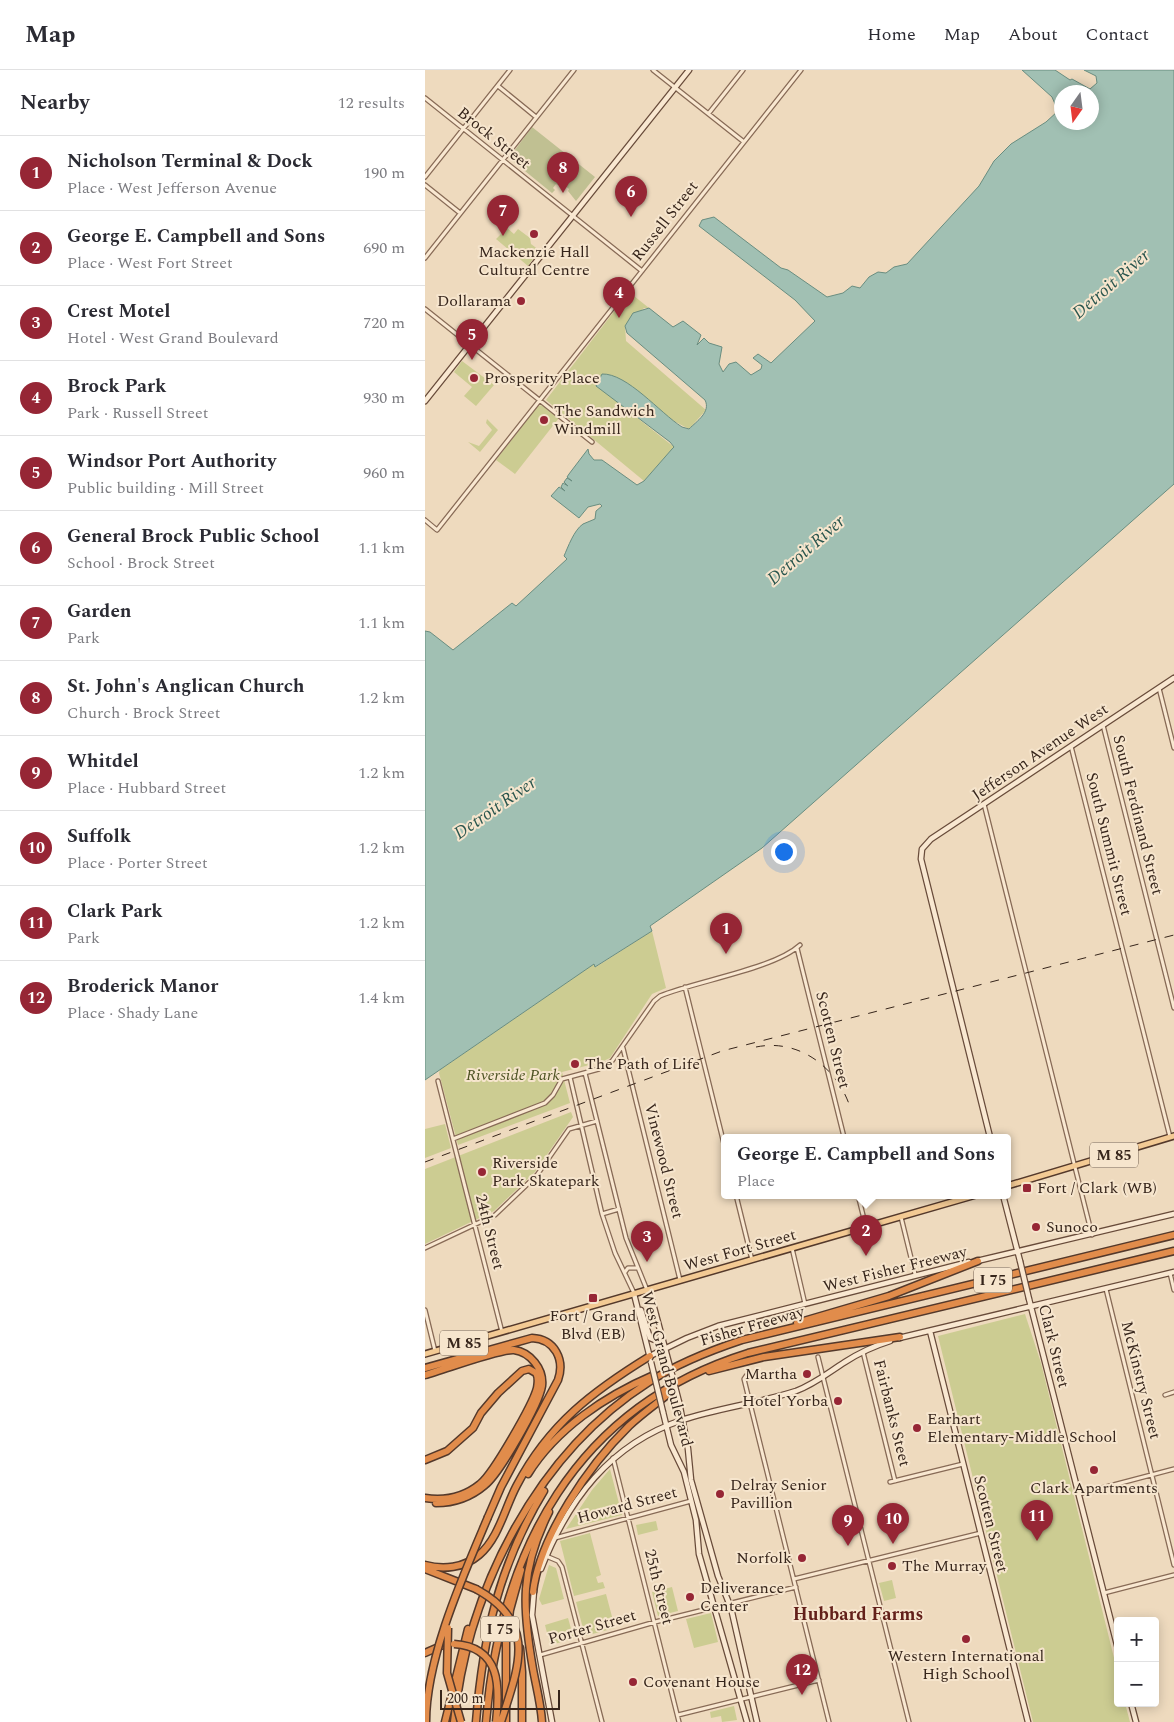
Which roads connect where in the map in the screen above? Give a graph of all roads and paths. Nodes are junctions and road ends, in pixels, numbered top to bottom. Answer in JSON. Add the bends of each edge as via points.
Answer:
{"nodes":[{"id":1,"x":510,"y":70,"type":"edge"},
{"id":2,"x":574,"y":70,"type":"edge"},
{"id":3,"x":653,"y":70,"type":"edge"},
{"id":4,"x":689,"y":70,"type":"edge"},
{"id":5,"x":743,"y":70,"type":"edge"},
{"id":6,"x":801,"y":70,"type":"edge"},
{"id":7,"x":567,"y":71,"type":"dead end"},
{"id":8,"x":571,"y":74,"type":"junction"},
{"id":9,"x":498,"y":86,"type":"junction"},
{"id":10,"x":675,"y":87,"type":"junction"},
{"id":11,"x":425,"y":98,"type":"edge"},
{"id":12,"x":709,"y":113,"type":"junction"},
{"id":13,"x":537,"y":117,"type":"junction"},
{"id":14,"x":463,"y":129,"type":"junction"},
{"id":15,"x":744,"y":142,"type":"junction"},
{"id":16,"x":503,"y":160,"type":"junction"},
{"id":17,"x":425,"y":178,"type":"edge"},
{"id":18,"x":425,"y":185,"type":"edge"},
{"id":19,"x":460,"y":214,"type":"junction"},
{"id":20,"x":573,"y":216,"type":"junction"},
{"id":21,"x":425,"y":258,"type":"edge"},
{"id":22,"x":642,"y":271,"type":"junction"},
{"id":23,"x":425,"y":309,"type":"edge"},
{"id":24,"x":469,"y":345,"type":"junction"},
{"id":25,"x":540,"y":400,"type":"junction"},
{"id":26,"x":425,"y":401,"type":"edge"},
{"id":27,"x":592,"y":442,"type":"dead end"},
{"id":28,"x":425,"y":520,"type":"edge"},
{"id":29,"x":1174,"y":678,"type":"edge"},
{"id":30,"x":1159,"y":688,"type":"junction"},
{"id":31,"x":1103,"y":725,"type":"junction"},
{"id":32,"x":1071,"y":746,"type":"junction"},
{"id":33,"x":1174,"y":748,"type":"edge"},
{"id":34,"x":984,"y":804,"type":"junction"},
{"id":35,"x":800,"y":945,"type":"dead end"},
{"id":36,"x":797,"y":948,"type":"junction"},
{"id":37,"x":685,"y":987,"type":"junction"},
{"id":38,"x":1174,"y":1008,"type":"edge"},
{"id":39,"x":623,"y":1048,"type":"junction"},
{"id":40,"x":585,"y":1073,"type":"junction"},
{"id":41,"x":570,"y":1077,"type":"junction"},
{"id":42,"x":438,"y":1080,"type":"dead end"},
{"id":43,"x":597,"y":1120,"type":"junction"},
{"id":44,"x":581,"y":1125,"type":"junction"},
{"id":45,"x":721,"y":1134,"type":"edge"},
{"id":46,"x":843,"y":1134,"type":"edge"},
{"id":47,"x":989,"y":1134,"type":"edge"},
{"id":48,"x":1172,"y":1137,"type":"edge"},
{"id":49,"x":453,"y":1139,"type":"junction"},
{"id":50,"x":1075,"y":1166,"type":"junction"},
{"id":51,"x":1011,"y":1185,"type":"edge"},
{"id":52,"x":737,"y":1199,"type":"edge"},
{"id":53,"x":859,"y":1199,"type":"edge"},
{"id":54,"x":962,"y":1199,"type":"edge"},
{"id":55,"x":1004,"y":1199,"type":"edge"},
{"id":56,"x":619,"y":1209,"type":"junction"},
{"id":57,"x":602,"y":1214,"type":"junction"},
{"id":58,"x":1174,"y":1214,"type":"edge"},
{"id":59,"x":901,"y":1216,"type":"junction"},
{"id":60,"x":475,"y":1226,"type":"junction"},
{"id":61,"x":866,"y":1227,"type":"junction"},
{"id":62,"x":1092,"y":1234,"type":"junction"},
{"id":63,"x":1174,"y":1235,"type":"edge"},
{"id":64,"x":425,"y":1248,"type":"edge"},
{"id":65,"x":792,"y":1248,"type":"junction"},
{"id":66,"x":1174,"y":1251,"type":"edge"},
{"id":67,"x":1018,"y":1252,"type":"junction"},
{"id":68,"x":752,"y":1260,"type":"junction"},
{"id":69,"x":978,"y":1261,"type":"junction"},
{"id":70,"x":637,"y":1268,"type":"junction"},
{"id":71,"x":1172,"y":1272,"type":"edge"},
{"id":72,"x":625,"y":1273,"type":"junction"},
{"id":73,"x":915,"y":1274,"type":"junction"},
{"id":74,"x":680,"y":1280,"type":"junction"},
{"id":75,"x":1105,"y":1288,"type":"junction"},
{"id":76,"x":647,"y":1290,"type":"junction"},
{"id":77,"x":1174,"y":1290,"type":"edge"},
{"id":78,"x":634,"y":1294,"type":"junction"},
{"id":79,"x":805,"y":1304,"type":"junction"},
{"id":80,"x":637,"y":1305,"type":"junction"},
{"id":81,"x":1031,"y":1306,"type":"junction"},
{"id":82,"x":425,"y":1310,"type":"edge"},
{"id":83,"x":930,"y":1331,"type":"junction"},
{"id":84,"x":502,"y":1332,"type":"junction"},
{"id":85,"x":770,"y":1333,"type":"junction"},
{"id":86,"x":661,"y":1334,"type":"junction"},
{"id":87,"x":900,"y":1338,"type":"junction"},
{"id":88,"x":665,"y":1348,"type":"junction"},
{"id":89,"x":435,"y":1351,"type":"junction"},
{"id":90,"x":863,"y":1352,"type":"junction"},
{"id":91,"x":425,"y":1354,"type":"edge"},
{"id":92,"x":819,"y":1357,"type":"dead end"},
{"id":93,"x":651,"y":1359,"type":"junction"},
{"id":94,"x":680,"y":1364,"type":"junction"},
{"id":95,"x":425,"y":1368,"type":"edge"},
{"id":96,"x":425,"y":1375,"type":"edge"},
{"id":97,"x":746,"y":1376,"type":"dead end"},
{"id":98,"x":689,"y":1378,"type":"junction"},
{"id":99,"x":823,"y":1378,"type":"junction"},
{"id":100,"x":1174,"y":1392,"type":"edge"},
{"id":101,"x":1165,"y":1395,"type":"dead end"},
{"id":102,"x":750,"y":1402,"type":"junction"},
{"id":103,"x":682,"y":1420,"type":"junction"},
{"id":104,"x":667,"y":1426,"type":"junction"},
{"id":105,"x":511,"y":1442,"type":"junction"},
{"id":106,"x":566,"y":1455,"type":"junction"},
{"id":107,"x":613,"y":1457,"type":"junction"},
{"id":108,"x":425,"y":1460,"type":"edge"},
{"id":109,"x":963,"y":1464,"type":"junction"},
{"id":110,"x":1174,"y":1470,"type":"edge"},
{"id":111,"x":1152,"y":1476,"type":"junction"},
{"id":112,"x":895,"y":1481,"type":"junction"},
{"id":113,"x":890,"y":1482,"type":"dead end"},
{"id":114,"x":563,"y":1484,"type":"junction"},
{"id":115,"x":1079,"y":1494,"type":"junction"},
{"id":116,"x":425,"y":1498,"type":"edge"},
{"id":117,"x":691,"y":1501,"type":"junction"},
{"id":118,"x":425,"y":1502,"type":"edge"},
{"id":119,"x":700,"y":1511,"type":"junction"},
{"id":120,"x":694,"y":1513,"type":"junction"},
{"id":121,"x":504,"y":1514,"type":"junction"},
{"id":122,"x":629,"y":1517,"type":"junction"},
{"id":123,"x":561,"y":1526,"type":"junction"},
{"id":124,"x":569,"y":1534,"type":"junction"},
{"id":125,"x":981,"y":1534,"type":"junction"},
{"id":126,"x":555,"y":1538,"type":"junction"},
{"id":127,"x":529,"y":1540,"type":"junction"},
{"id":128,"x":546,"y":1556,"type":"junction"},
{"id":129,"x":869,"y":1561,"type":"junction"},
{"id":130,"x":425,"y":1564,"type":"edge"},
{"id":131,"x":1174,"y":1565,"type":"edge"},
{"id":132,"x":425,"y":1569,"type":"edge"},
{"id":133,"x":1174,"y":1575,"type":"edge"},
{"id":134,"x":794,"y":1579,"type":"junction"},
{"id":135,"x":796,"y":1587,"type":"junction"},
{"id":136,"x":533,"y":1592,"type":"junction"},
{"id":137,"x":1104,"y":1593,"type":"junction"},
{"id":138,"x":729,"y":1604,"type":"junction"},
{"id":139,"x":480,"y":1606,"type":"junction"},
{"id":140,"x":452,"y":1607,"type":"junction"},
{"id":141,"x":715,"y":1607,"type":"junction"},
{"id":142,"x":655,"y":1622,"type":"junction"},
{"id":143,"x":1114,"y":1633,"type":"edge"},
{"id":144,"x":518,"y":1642,"type":"junction"},
{"id":145,"x":581,"y":1643,"type":"junction"},
{"id":146,"x":425,"y":1653,"type":"edge"},
{"id":147,"x":540,"y":1655,"type":"junction"},
{"id":148,"x":819,"y":1680,"type":"junction"},
{"id":149,"x":753,"y":1697,"type":"junction"},
{"id":150,"x":740,"y":1700,"type":"junction"},
{"id":151,"x":1132,"y":1707,"type":"edge"},
{"id":152,"x":678,"y":1715,"type":"junction"},
{"id":153,"x":426,"y":1722,"type":"edge"},
{"id":154,"x":445,"y":1722,"type":"edge"},
{"id":155,"x":454,"y":1722,"type":"edge"},
{"id":156,"x":461,"y":1722,"type":"edge"},
{"id":157,"x":476,"y":1722,"type":"edge"},
{"id":158,"x":486,"y":1722,"type":"edge"},
{"id":159,"x":496,"y":1722,"type":"edge"},
{"id":160,"x":501,"y":1722,"type":"edge"},
{"id":161,"x":506,"y":1722,"type":"edge"},
{"id":162,"x":521,"y":1722,"type":"edge"},
{"id":163,"x":542,"y":1722,"type":"edge"},
{"id":164,"x":552,"y":1722,"type":"edge"},
{"id":165,"x":602,"y":1722,"type":"edge"},
{"id":166,"x":679,"y":1722,"type":"edge"},
{"id":167,"x":747,"y":1722,"type":"edge"},
{"id":168,"x":757,"y":1722,"type":"edge"},
{"id":169,"x":829,"y":1722,"type":"edge"},
{"id":170,"x":909,"y":1722,"type":"edge"},
{"id":171,"x":1028,"y":1722,"type":"edge"},
{"id":172,"x":1136,"y":1722,"type":"edge"}],
"edges":[{"from":1,"to":9,"type":"street"},
{"from":2,"to":8,"type":"street"},
{"from":3,"to":10,"type":"street"},
{"from":4,"to":10,"type":"street"},
{"from":5,"to":12,"type":"street"},
{"from":6,"to":15,"type":"street","name":"Russell Street"},
{"from":7,"to":8,"type":"street"},
{"from":8,"to":13,"type":"street"},
{"from":9,"to":13,"type":"street"},
{"from":9,"to":14,"type":"street"},
{"from":10,"to":12,"type":"street"},
{"from":10,"to":20,"type":"street"},
{"from":11,"to":14,"type":"street","name":"Brock Street"},
{"from":12,"to":15,"type":"street"},
{"from":13,"to":16,"type":"street"},
{"from":14,"to":16,"type":"street","name":"Brock Street"},
{"from":14,"to":17,"type":"street"},
{"from":15,"to":22,"type":"street","name":"Russell Street"},
{"from":16,"to":19,"type":"street"},
{"from":16,"to":20,"type":"street","name":"Brock Street"},
{"from":18,"to":19,"type":"street"},
{"from":19,"to":21,"type":"street"},
{"from":20,"to":22,"type":"street","name":"Brock Street"},
{"from":20,"to":24,"type":"street"},
{"from":22,"to":25,"type":"street","name":"Russell Street"},
{"from":23,"to":24,"type":"street"},
{"from":24,"to":25,"type":"street"},
{"from":24,"to":26,"type":"street"},
{"from":25,"to":27,"type":"street"},
{"from":25,"to":28,"type":"street","name":"Russell Street","via":[[437,530]]},
{"from":29,"to":30,"type":"street","name":"Jefferson Avenue West"},
{"from":30,"to":31,"type":"street","name":"Jefferson Avenue West"},
{"from":30,"to":33,"type":"street"},
{"from":31,"to":32,"type":"street","name":"Jefferson Avenue West"},
{"from":31,"to":38,"type":"street","name":"South Ferdinand Street"},
{"from":32,"to":34,"type":"street","name":"Jefferson Avenue West"},
{"from":32,"to":48,"type":"street","name":"South Summit Street"},
{"from":34,"to":47,"type":"street","name":"Jefferson Avenue West","via":[[931,839],[922,849],[921,859]]},
{"from":34,"to":50,"type":"street"},
{"from":35,"to":36,"type":"street"},
{"from":36,"to":37,"type":"street","via":[[764,963]]},
{"from":36,"to":46,"type":"street","name":"Scotten Street"},
{"from":37,"to":39,"type":"street","via":[[654,1001]]},
{"from":37,"to":45,"type":"street"},
{"from":39,"to":40,"type":"street","via":[[607,1065]]},
{"from":39,"to":74,"type":"street","name":"Vinewood Street"},
{"from":40,"to":41,"type":"street"},
{"from":40,"to":43,"type":"street","name":"West Grand Boulevard"},
{"from":41,"to":44,"type":"street","name":"West Grand Boulevard"},
{"from":41,"to":49,"type":"street","via":[[559,1081],[553,1095],[545,1102]]},
{"from":42,"to":49,"type":"street","name":"24th Street"},
{"from":43,"to":44,"type":"street"},
{"from":43,"to":56,"type":"street","name":"West Grand Boulevard"},
{"from":44,"to":57,"type":"street","name":"West Grand Boulevard"},
{"from":44,"to":60,"type":"street","via":[[569,1128],[531,1181],[495,1215]]},
{"from":48,"to":50,"type":"main road","number":"M 85"},
{"from":49,"to":60,"type":"street","name":"24th Street"},
{"from":50,"to":51,"type":"main road","number":"M 85"},
{"from":50,"to":62,"type":"street"},
{"from":52,"to":68,"type":"street"},
{"from":53,"to":61,"type":"street"},
{"from":54,"to":59,"type":"main road","name":"West Fort Street","number":"M 85"},
{"from":55,"to":67,"type":"street","name":"Clark Street"},
{"from":56,"to":57,"type":"street"},
{"from":56,"to":70,"type":"street","name":"West Grand Boulevard"},
{"from":57,"to":72,"type":"street","name":"West Grand Boulevard"},
{"from":58,"to":62,"type":"street","name":"West Fisher Freeway"},
{"from":59,"to":61,"type":"main road","name":"West Fort Street","number":"M 85"},
{"from":59,"to":73,"type":"street"},
{"from":60,"to":64,"type":"street"},
{"from":60,"to":84,"type":"street","name":"24th Street"},
{"from":61,"to":65,"type":"main road","name":"West Fort Street","number":"M 85"},
{"from":62,"to":67,"type":"street","name":"West Fisher Freeway"},
{"from":63,"to":85,"type":"highway","name":"Fisher Freeway","number":"I 75"},
{"from":65,"to":68,"type":"main road","name":"West Fort Street","number":"M 85"},
{"from":65,"to":79,"type":"street"},
{"from":66,"to":98,"type":"highway","name":"Fisher Freeway","number":"I 75","via":[[754,1352]]},
{"from":67,"to":69,"type":"street","name":"West Fisher Freeway"},
{"from":67,"to":81,"type":"street","name":"Clark Street","bridge":true},
{"from":68,"to":74,"type":"main road","name":"West Fort Street","number":"M 85"},
{"from":69,"to":73,"type":"street","name":"West Fisher Freeway"},
{"from":69,"to":85,"type":"highway","via":[[889,1296]]},
{"from":70,"to":72,"type":"street","via":[[628,1268]]},
{"from":70,"to":76,"type":"street","name":"West Grand Boulevard"},
{"from":71,"to":75,"type":"street"},
{"from":71,"to":77,"type":"street"},
{"from":72,"to":78,"type":"street","name":"West Grand Boulevard"},
{"from":73,"to":79,"type":"street","name":"West Fisher Freeway"},
{"from":74,"to":76,"type":"main road","name":"West Fort Street","number":"M 85"},
{"from":75,"to":81,"type":"street"},
{"from":75,"to":111,"type":"street","name":"McKinstry Street"},
{"from":76,"to":78,"type":"main road","name":"West Fort Street","number":"M 85"},
{"from":76,"to":86,"type":"street","name":"West Grand Boulevard"},
{"from":78,"to":80,"type":"street","name":"West Grand Boulevard"},
{"from":78,"to":84,"type":"main road","name":"West Fort Street","number":"M 85"},
{"from":79,"to":88,"type":"street","name":"West Fisher Freeway","via":[[718,1326]]},
{"from":80,"to":86,"type":"street","via":[[651,1338],[657,1341]]},
{"from":80,"to":93,"type":"street","name":"West Grand Boulevard"},
{"from":81,"to":83,"type":"street"},
{"from":81,"to":115,"type":"street","name":"Clark Street"},
{"from":82,"to":89,"type":"street"},
{"from":83,"to":87,"type":"street"},
{"from":83,"to":109,"type":"street","name":"Scotten Street"},
{"from":84,"to":89,"type":"main road","name":"West Fort Street","number":"M 85"},
{"from":85,"to":94,"type":"highway","name":"Fisher Freeway","number":"I 75","via":[[714,1349]]},
{"from":86,"to":88,"type":"street","name":"West Grand Boulevard"},
{"from":87,"to":90,"type":"street"},
{"from":87,"to":98,"type":"highway","via":[[764,1357]]},
{"from":88,"to":93,"type":"street","name":"West Fisher Freeway"},
{"from":88,"to":103,"type":"street","name":"West Grand Boulevard","bridge":true},
{"from":89,"to":91,"type":"main road","name":"West Fort Street","number":"M 85"},
{"from":90,"to":99,"type":"street"},
{"from":90,"to":112,"type":"street","name":"Fairbanks Steet"},
{"from":92,"to":99,"type":"street"},
{"from":93,"to":104,"type":"street","name":"West Grand Boulevard","bridge":true},
{"from":93,"to":121,"type":"highway","via":[[594,1391],[557,1427],[529,1464]]},
{"from":94,"to":106,"type":"highway","name":"Fisher Freeway","number":"I 75","via":[[618,1404]]},
{"from":94,"to":121,"type":"highway","via":[[625,1389],[570,1426],[539,1458]]},
{"from":95,"to":140,"type":"highway","bridge":true,"via":[[537,1338],[551,1345],[561,1362],[560,1376],[495,1500]]},
{"from":96,"to":105,"type":"highway","via":[[508,1350],[528,1356],[540,1371],[542,1385]]},
{"from":97,"to":102,"type":"street"},
{"from":98,"to":114,"type":"highway","name":"Fisher Freeway","number":"I 75","via":[[651,1400],[614,1428]]},
{"from":98,"to":136,"type":"highway","via":[[624,1431],[579,1490],[549,1539]]},
{"from":99,"to":102,"type":"street","via":[[796,1391]]},
{"from":99,"to":129,"type":"street"},
{"from":100,"to":101,"type":"street"},
{"from":102,"to":103,"type":"street"},
{"from":102,"to":134,"type":"street"},
{"from":103,"to":104,"type":"street"},
{"from":103,"to":119,"type":"street","name":"West Grand Boulevard"},
{"from":104,"to":107,"type":"street"},
{"from":104,"to":117,"type":"street","name":"West Grand Boulevard"},
{"from":105,"to":108,"type":"highway","via":[[537,1389],[538,1376],[532,1370],[522,1371],[498,1393],[473,1428],[447,1451]]},
{"from":105,"to":116,"type":"highway","via":[[491,1473],[476,1487],[450,1498]]},
{"from":105,"to":118,"type":"highway","via":[[496,1475],[478,1491],[452,1502]]},
{"from":106,"to":139,"type":"highway","name":"Fisher Freeway","number":"I 75","via":[[519,1523]]},
{"from":106,"to":157,"type":"highway","via":[[528,1518],[502,1576],[485,1646]]},
{"from":107,"to":122,"type":"street","name":"25th Street"},
{"from":107,"to":123,"type":"street"},
{"from":109,"to":112,"type":"street"},
{"from":109,"to":125,"type":"street","name":"Scotten Street"},
{"from":110,"to":111,"type":"street"},
{"from":111,"to":115,"type":"street"},
{"from":111,"to":131,"type":"street","name":"McKinstry Street"},
{"from":112,"to":113,"type":"street"},
{"from":114,"to":127,"type":"highway","name":"Fisher Freeway","number":"I 75"},
{"from":114,"to":163,"type":"highway","via":[[533,1547],[525,1591],[526,1630]]},
{"from":115,"to":137,"type":"street","name":"Clark Street"},
{"from":117,"to":120,"type":"street","name":"West Grand Boulevard"},
{"from":117,"to":122,"type":"street","name":"Howard Street"},
{"from":119,"to":120,"type":"street"},
{"from":119,"to":138,"type":"street","name":"West Grand Boulevard"},
{"from":120,"to":141,"type":"street","name":"West Grand Boulevard","via":[[699,1554]]},
{"from":121,"to":130,"type":"highway","via":[[486,1548],[472,1561],[447,1568]]},
{"from":122,"to":124,"type":"street","name":"Howard Street"},
{"from":122,"to":142,"type":"street","name":"25th Street"},
{"from":123,"to":124,"type":"street","name":"Howard Street"},
{"from":123,"to":126,"type":"street"},
{"from":124,"to":126,"type":"street","name":"Howard Street"},
{"from":125,"to":129,"type":"street"},
{"from":125,"to":171,"type":"street","name":"Scotten Street"},
{"from":126,"to":128,"type":"street"},
{"from":127,"to":158,"type":"highway","name":"Fisher Freeway","number":"I 75","via":[[498,1635],[491,1665]]},
{"from":127,"to":161,"type":"highway","via":[[508,1627]]},
{"from":128,"to":136,"type":"street"},
{"from":128,"to":145,"type":"street","via":[[562,1567]]},
{"from":129,"to":134,"type":"street"},
{"from":129,"to":170,"type":"street"},
{"from":132,"to":144,"type":"highway","bridge":true,"via":[[491,1598],[511,1622]]},
{"from":133,"to":137,"type":"street"},
{"from":134,"to":135,"type":"street"},
{"from":135,"to":138,"type":"street","name":"Porter Street"},
{"from":135,"to":148,"type":"street"},
{"from":136,"to":147,"type":"street","via":[[531,1607]]},
{"from":137,"to":143,"type":"street","name":"Clark Street"},
{"from":138,"to":141,"type":"street","name":"Porter Street"},
{"from":138,"to":149,"type":"street","name":"West Grand Boulevard"},
{"from":139,"to":154,"type":"highway","via":[[467,1631]]},
{"from":139,"to":155,"type":"highway","name":"Fisher Freeway","number":"I 75","via":[[463,1664]]},
{"from":140,"to":153,"type":"highway","bridge":true,"via":[[434,1670]]},
{"from":140,"to":156,"type":"highway","bridge":true,"via":[[446,1660]]},
{"from":141,"to":142,"type":"street","name":"Porter Street"},
{"from":141,"to":150,"type":"street","name":"West Grand Boulevard"},
{"from":142,"to":145,"type":"street","name":"Porter Street"},
{"from":142,"to":152,"type":"street","name":"25th Street"},
{"from":144,"to":160,"type":"highway","bridge":true,"via":[[517,1670]]},
{"from":144,"to":162,"type":"highway","bridge":true,"via":[[522,1658]]},
{"from":145,"to":147,"type":"street","name":"Porter Street"},
{"from":145,"to":165,"type":"street"},
{"from":146,"to":159,"type":"highway","bridge":true,"via":[[437,1646],[455,1644],[479,1652],[493,1667],[499,1689]]},
{"from":147,"to":164,"type":"street"},
{"from":148,"to":149,"type":"street"},
{"from":148,"to":169,"type":"street"},
{"from":149,"to":150,"type":"street"},
{"from":149,"to":168,"type":"street","name":"West Grand Boulevard"},
{"from":150,"to":152,"type":"street"},
{"from":150,"to":167,"type":"street","name":"West Grand Boulevard"},
{"from":151,"to":172,"type":"street"},
{"from":152,"to":166,"type":"street","name":"25th Street"}]}
